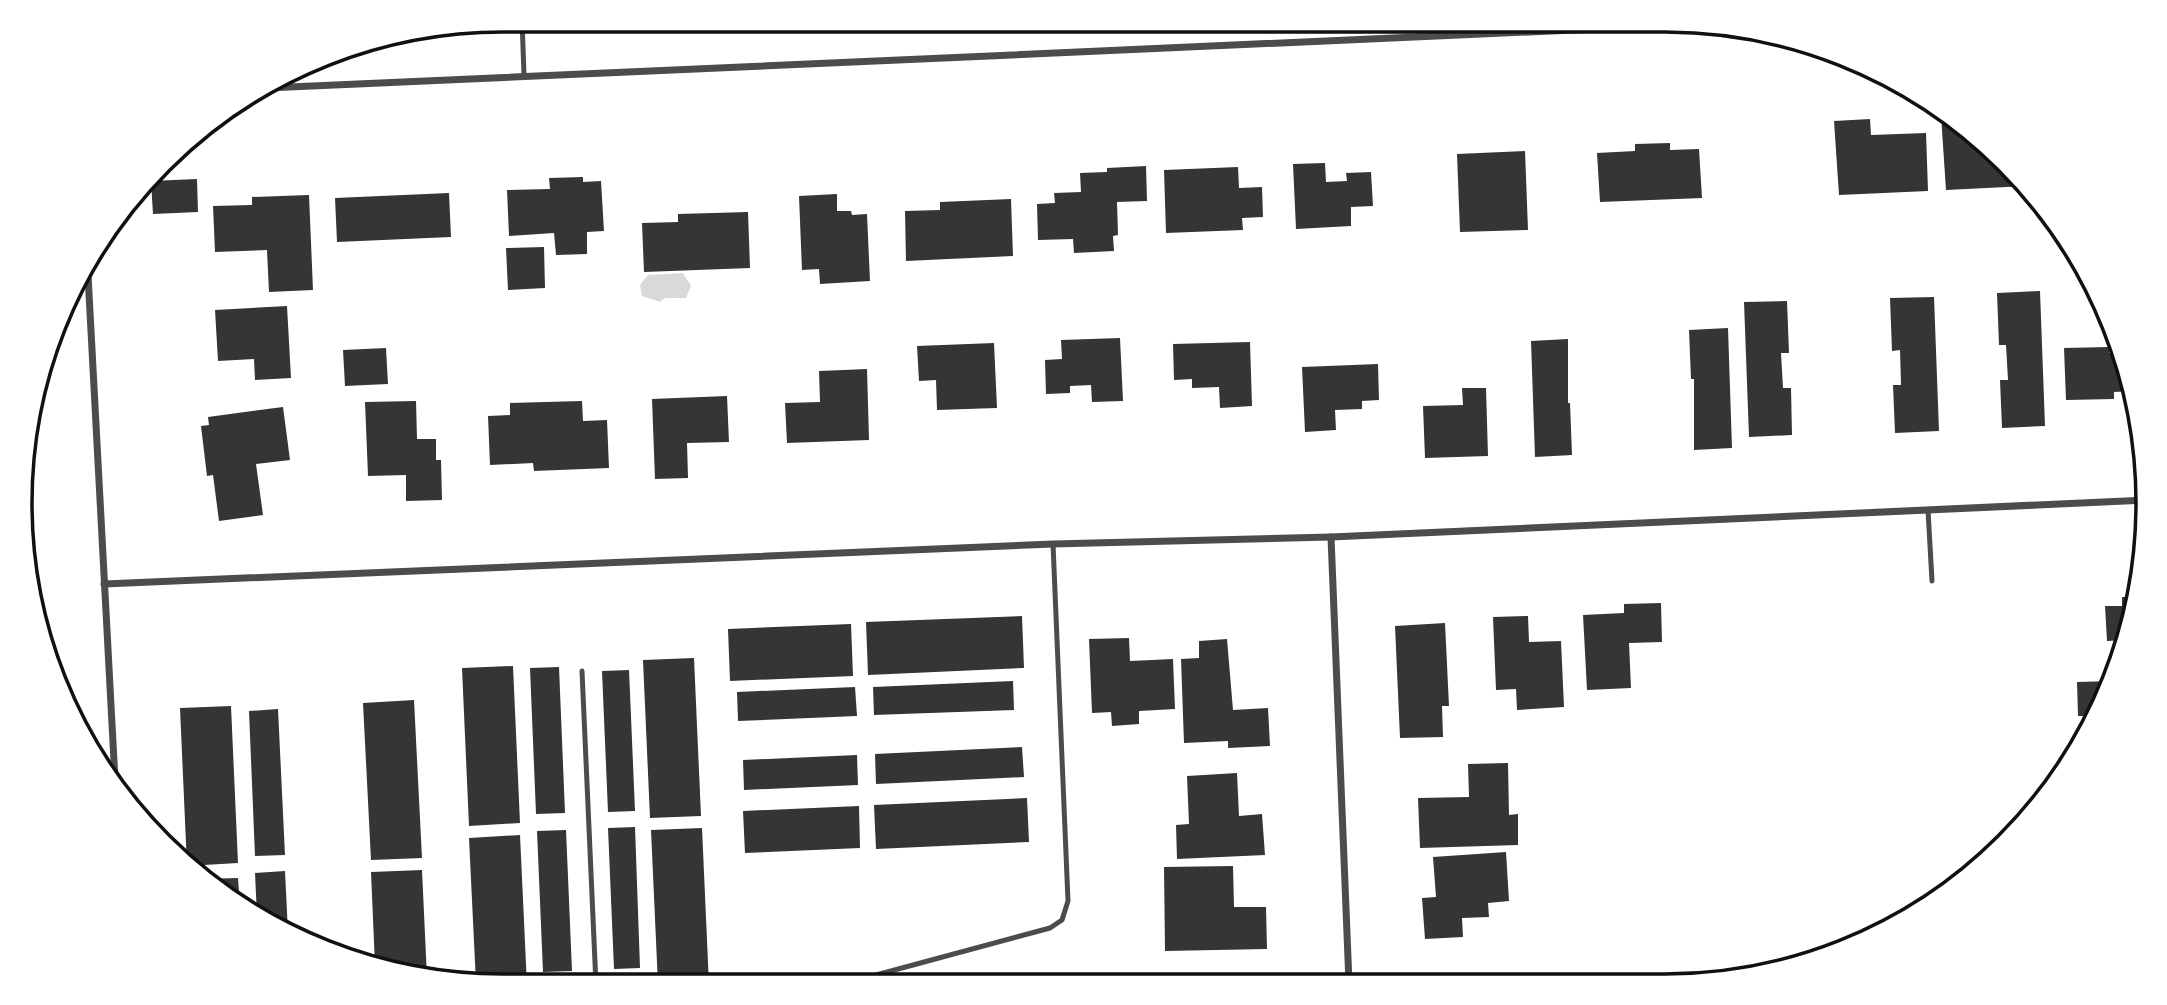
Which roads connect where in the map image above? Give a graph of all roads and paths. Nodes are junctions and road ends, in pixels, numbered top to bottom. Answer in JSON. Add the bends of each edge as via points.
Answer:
{"nodes":[{"id":1,"x":522,"y":32,"type":"edge"},
{"id":2,"x":1503,"y":32,"type":"edge"},
{"id":3,"x":524,"y":75,"type":"junction"},
{"id":4,"x":281,"y":87,"type":"edge"},
{"id":5,"x":88,"y":279,"type":"edge"},
{"id":6,"x":2136,"y":501,"type":"edge"},
{"id":7,"x":1928,"y":510,"type":"junction"},
{"id":8,"x":1331,"y":537,"type":"junction"},
{"id":9,"x":1053,"y":544,"type":"junction"},
{"id":10,"x":1932,"y":581,"type":"dead end"},
{"id":11,"x":104,"y":584,"type":"junction"},
{"id":12,"x":582,"y":671,"type":"dead end"},
{"id":13,"x":114,"y":769,"type":"edge"},
{"id":14,"x":596,"y":974,"type":"edge"},
{"id":15,"x":880,"y":974,"type":"edge"},
{"id":16,"x":1349,"y":974,"type":"edge"}],
"edges":[{"from":1,"to":3,"type":"lane"},
{"from":2,"to":3,"type":"street"},
{"from":3,"to":4,"type":"street"},
{"from":5,"to":11,"type":"street"},
{"from":6,"to":7,"type":"street"},
{"from":7,"to":8,"type":"street"},
{"from":7,"to":10,"type":"lane"},
{"from":8,"to":9,"type":"street"},
{"from":8,"to":16,"type":"street"},
{"from":9,"to":11,"type":"street"},
{"from":9,"to":15,"type":"lane","via":[[1068,901],[1062,920],[1050,928]]},
{"from":11,"to":13,"type":"street"},
{"from":12,"to":14,"type":"lane"}]}
